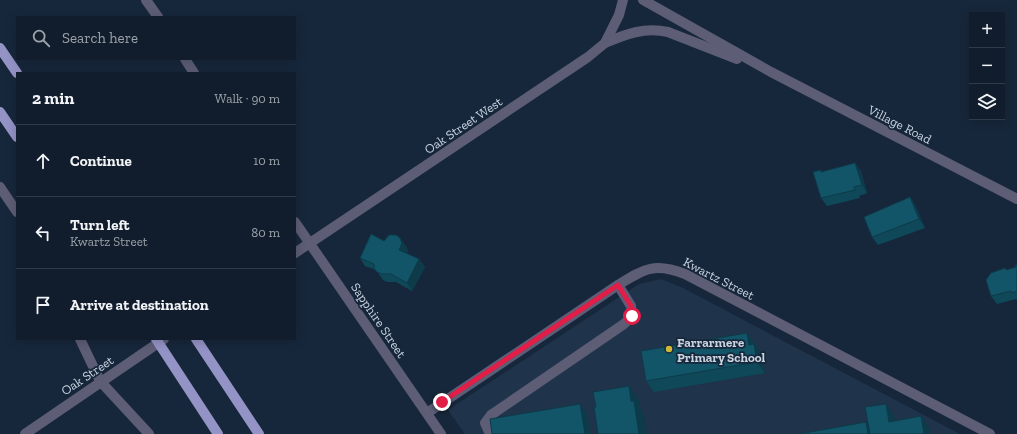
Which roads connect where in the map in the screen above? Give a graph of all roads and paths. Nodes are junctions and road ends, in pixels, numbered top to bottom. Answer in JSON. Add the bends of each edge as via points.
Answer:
{"nodes":[{"id":1,"x":146,"y":0,"type":"edge"},
{"id":2,"x":623,"y":0,"type":"edge"},
{"id":3,"x":643,"y":0,"type":"edge"},
{"id":4,"x":157,"y":16,"type":"edge"},
{"id":5,"x":605,"y":43,"type":"junction"},
{"id":6,"x":0,"y":48,"type":"edge"},
{"id":7,"x":186,"y":60,"type":"edge"},
{"id":8,"x":16,"y":72,"type":"edge"},
{"id":9,"x":193,"y":72,"type":"edge"},
{"id":10,"x":771,"y":72,"type":"junction"},
{"id":11,"x":0,"y":112,"type":"edge"},
{"id":12,"x":16,"y":136,"type":"edge"},
{"id":13,"x":0,"y":187,"type":"edge"},
{"id":14,"x":1017,"y":199,"type":"edge"},
{"id":15,"x":16,"y":211,"type":"edge"},
{"id":16,"x":296,"y":223,"type":"edge"},
{"id":17,"x":311,"y":242,"type":"junction"},
{"id":18,"x":296,"y":252,"type":"edge"},
{"id":19,"x":618,"y":285,"type":"junction"},
{"id":20,"x":80,"y":340,"type":"edge"},
{"id":21,"x":159,"y":340,"type":"edge"},
{"id":22,"x":197,"y":340,"type":"edge"},
{"id":23,"x":100,"y":381,"type":"junction"},
{"id":24,"x":426,"y":413,"type":"junction"},
{"id":25,"x":25,"y":434,"type":"edge"},
{"id":26,"x":149,"y":434,"type":"edge"},
{"id":27,"x":218,"y":434,"type":"edge"},
{"id":28,"x":259,"y":434,"type":"edge"},
{"id":29,"x":441,"y":434,"type":"edge"},
{"id":30,"x":490,"y":434,"type":"edge"},
{"id":31,"x":990,"y":434,"type":"edge"}],
"edges":[{"from":1,"to":4,"type":"street"},
{"from":2,"to":5,"type":"street","name":"Oak Street West","via":[[619,15]]},
{"from":3,"to":10,"type":"street","name":"Village Road"},
{"from":5,"to":10,"type":"street","name":"Village Road","via":[[632,32],[657,30]]},
{"from":5,"to":17,"type":"street","name":"Oak Street West"},
{"from":6,"to":8,"type":"main road"},
{"from":7,"to":9,"type":"street"},
{"from":10,"to":14,"type":"street","name":"Village Road"},
{"from":11,"to":12,"type":"main road"},
{"from":13,"to":15,"type":"street"},
{"from":16,"to":17,"type":"street","name":"Sapphire Street"},
{"from":17,"to":18,"type":"street","name":"Oak Street West"},
{"from":17,"to":24,"type":"street","name":"Sapphire Street"},
{"from":19,"to":24,"type":"street","name":"Kwartz Street"},
{"from":19,"to":30,"type":"street","via":[[631,306],[632,316],[490,415],[485,423]]},
{"from":19,"to":31,"type":"street","name":"Kwartz Street","via":[[643,270],[672,269],[685,274]]},
{"from":20,"to":23,"type":"street"},
{"from":21,"to":23,"type":"street","name":"Oak Street"},
{"from":21,"to":27,"type":"main road"},
{"from":22,"to":28,"type":"main road"},
{"from":23,"to":25,"type":"street","name":"Oak Street"},
{"from":23,"to":26,"type":"street"},
{"from":24,"to":29,"type":"street","name":"Sapphire Street"}]}
